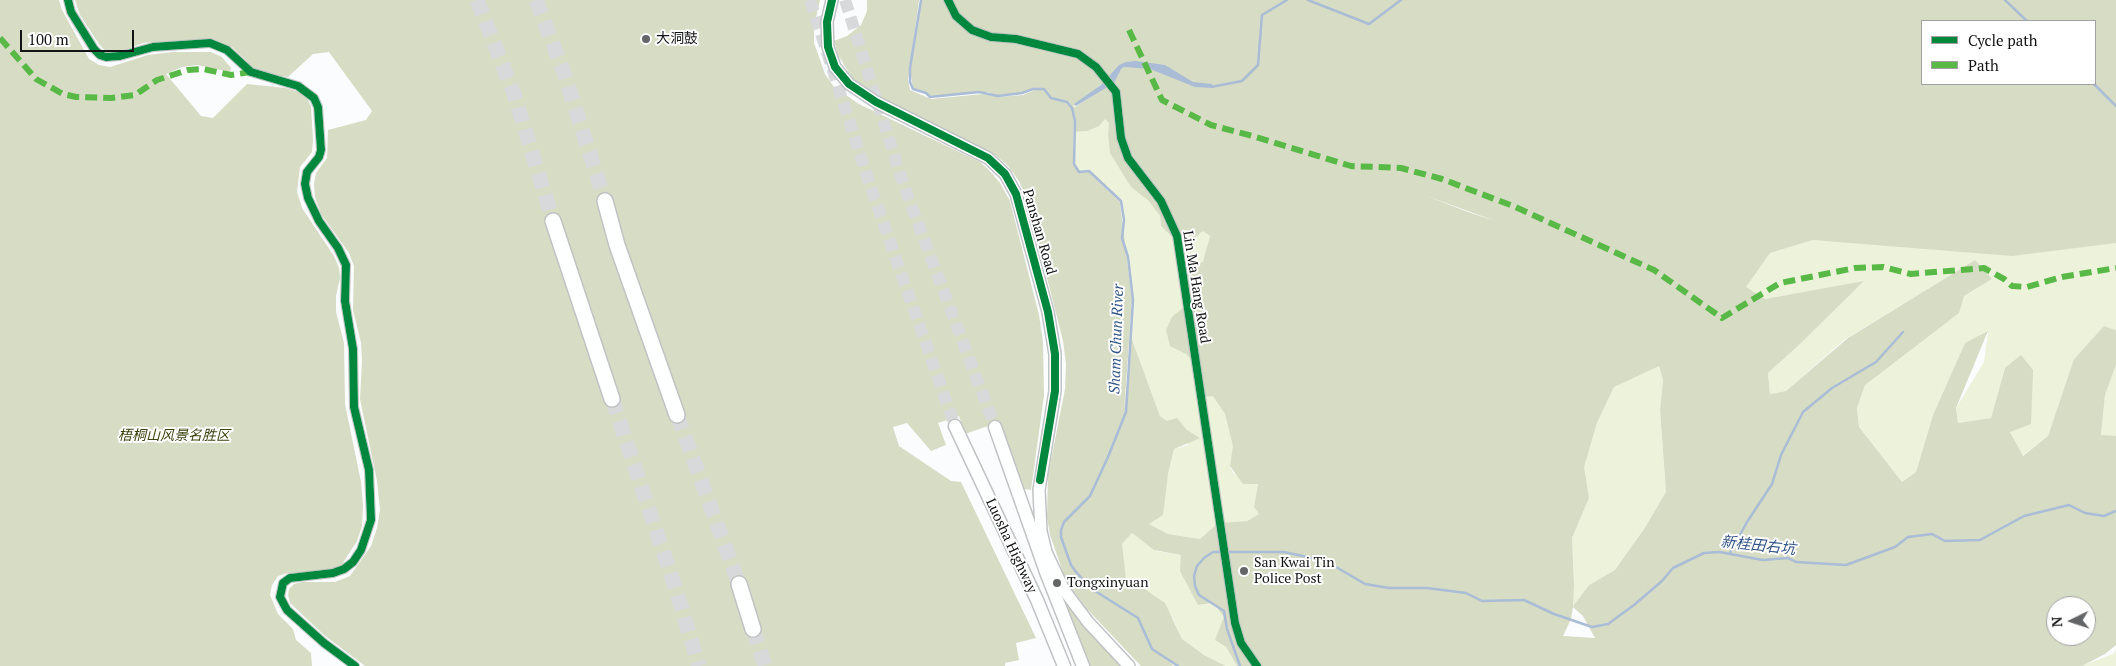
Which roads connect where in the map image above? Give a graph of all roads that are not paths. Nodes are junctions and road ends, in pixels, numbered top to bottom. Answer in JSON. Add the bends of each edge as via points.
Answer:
{"nodes":[{"id":1,"x":68,"y":0,"type":"edge"},
{"id":2,"x":832,"y":0,"type":"edge"},
{"id":3,"x":948,"y":0,"type":"edge"},
{"id":4,"x":605,"y":201,"type":"tunnel mouth"},
{"id":5,"x":553,"y":221,"type":"tunnel mouth"},
{"id":6,"x":612,"y":399,"type":"tunnel mouth"},
{"id":7,"x":677,"y":415,"type":"tunnel mouth"},
{"id":8,"x":955,"y":426,"type":"tunnel mouth"},
{"id":9,"x":995,"y":427,"type":"tunnel mouth"},
{"id":10,"x":740,"y":584,"type":"tunnel mouth"},
{"id":11,"x":753,"y":629,"type":"tunnel mouth"},
{"id":12,"x":355,"y":666,"type":"edge"},
{"id":13,"x":1064,"y":666,"type":"edge"},
{"id":14,"x":1083,"y":666,"type":"edge"},
{"id":15,"x":1129,"y":666,"type":"edge"},
{"id":16,"x":1257,"y":666,"type":"edge"}],
"edges":[{"from":1,"to":12,"type":"street","via":[[71,12],[94,49],[106,58],[153,47],[210,43],[227,50],[251,72],[298,86],[314,98],[318,107],[321,150],[307,172],[305,184],[319,221],[346,265],[344,301],[353,349],[354,407],[369,470],[372,520],[353,562],[333,573],[290,578],[283,583],[280,597],[286,610]]},
{"from":2,"to":15,"type":"main road","name":"Panshan Road","via":[[827,22],[828,47],[835,68],[845,80],[876,102],[988,158],[1005,174],[1016,194],[1048,312],[1055,354],[1054,391],[1040,485],[1041,531],[1053,571],[1075,606]]},
{"from":3,"to":16,"type":"street","name":"Lin Ma Hang Road","via":[[956,16],[976,32],[1074,52],[1112,85],[1118,98],[1121,138],[1128,158],[1161,201],[1177,236],[1236,628],[1241,643]]},
{"from":4,"to":7,"type":"highway","via":[[617,245]]},
{"from":5,"to":6,"type":"highway"},
{"from":8,"to":13,"type":"main road","name":"Luosha Highway","via":[[1037,600]]},
{"from":9,"to":14,"type":"main road","name":"Luosha Highway"},
{"from":10,"to":11,"type":"highway"}]}
